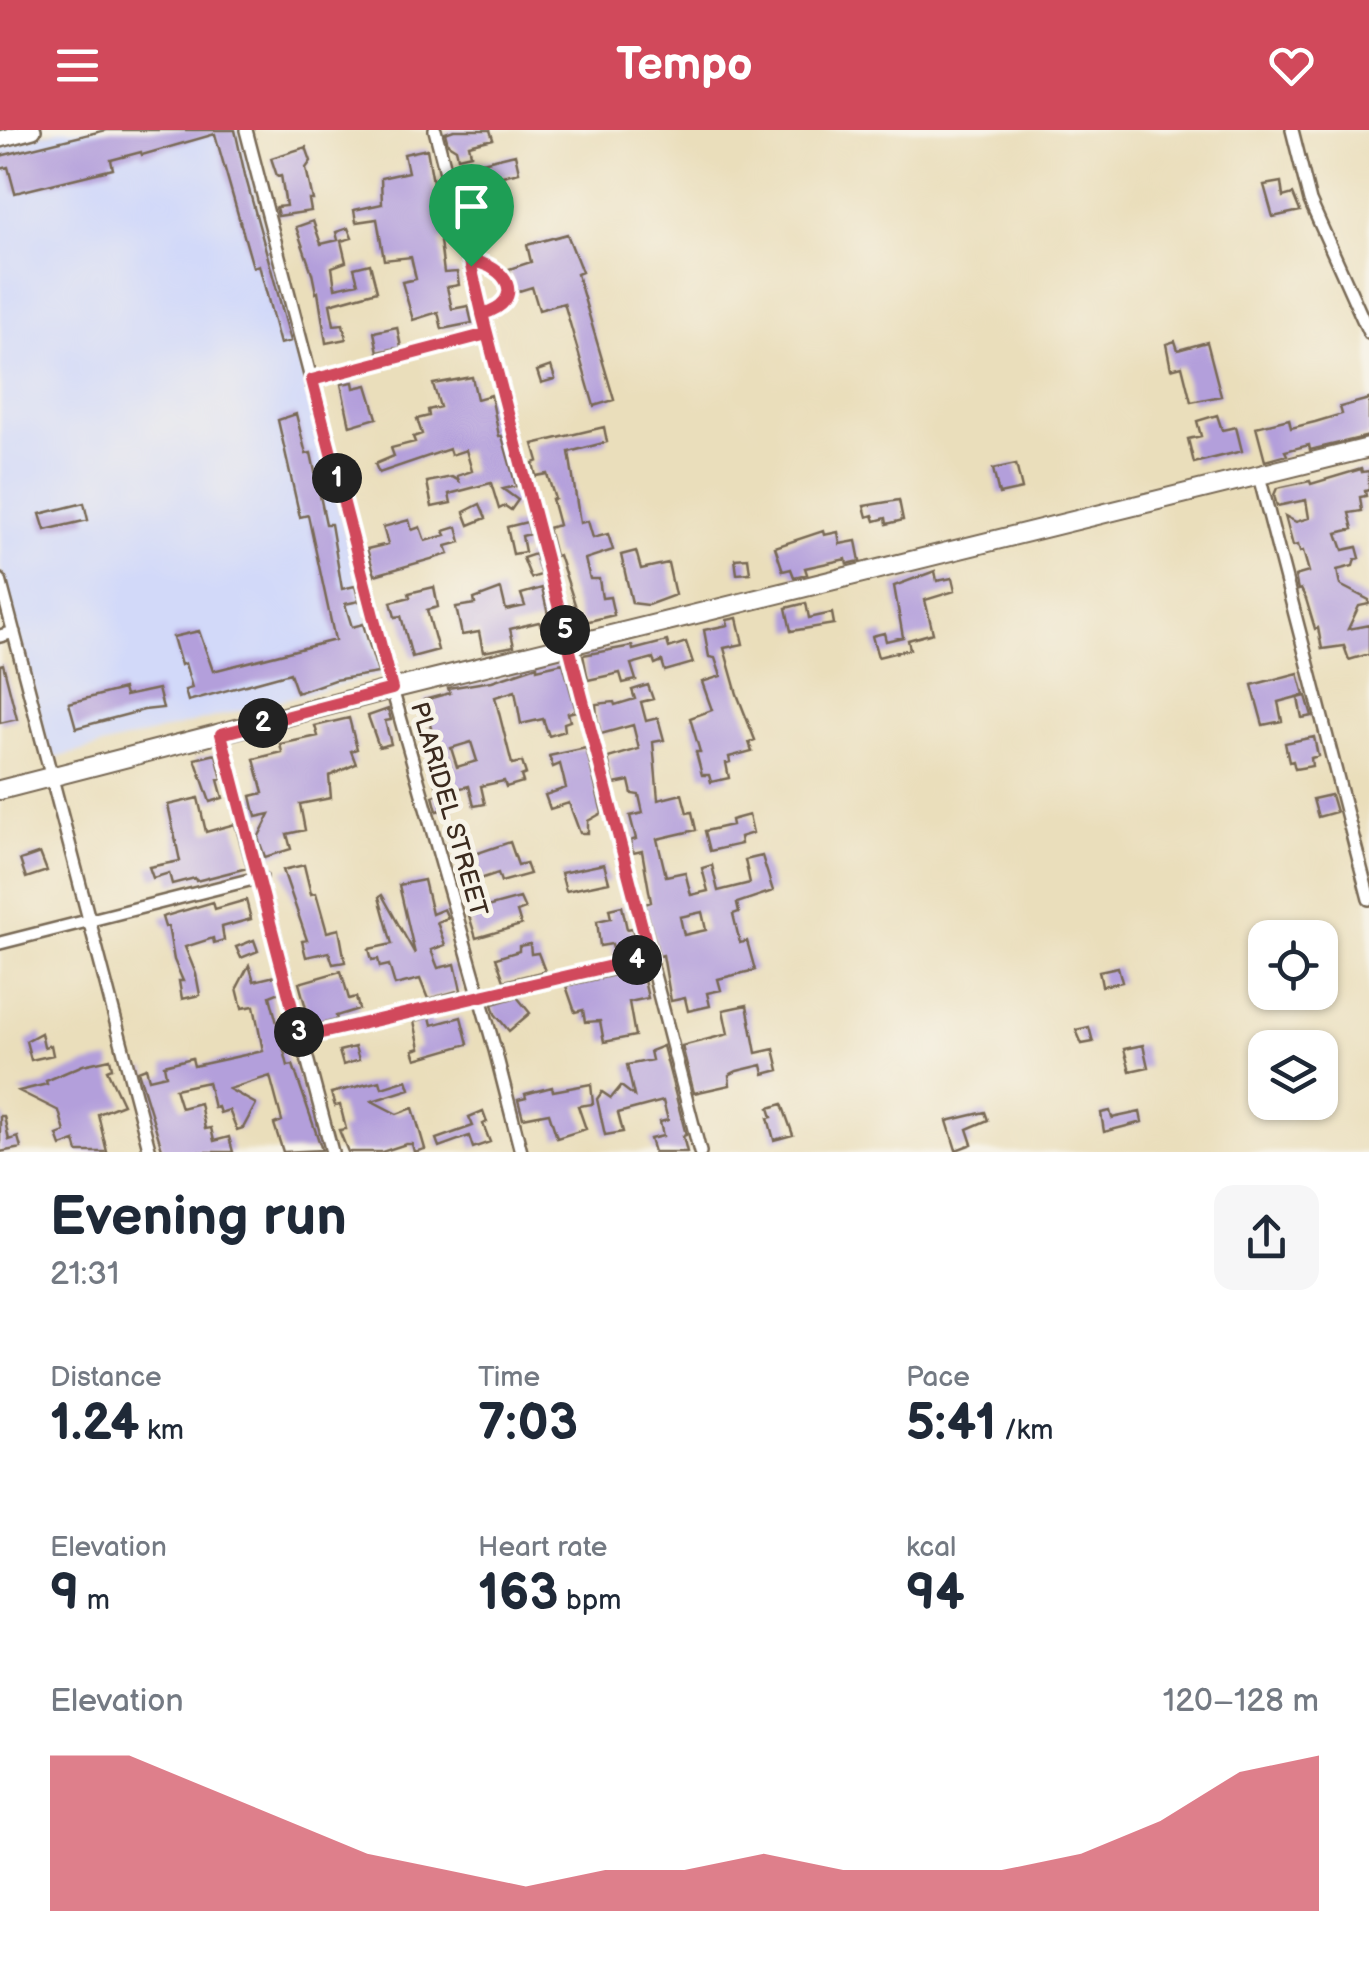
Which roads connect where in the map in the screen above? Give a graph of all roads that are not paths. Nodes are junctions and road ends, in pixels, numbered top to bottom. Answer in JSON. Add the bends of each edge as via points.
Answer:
{"nodes":[{"id":1,"x":33,"y":130,"type":"edge"},
{"id":2,"x":246,"y":130,"type":"edge"},
{"id":3,"x":435,"y":130,"type":"edge"},
{"id":4,"x":1292,"y":130,"type":"edge"},
{"id":5,"x":0,"y":138,"type":"edge"},
{"id":6,"x":470,"y":261,"type":"junction"},
{"id":7,"x":482,"y":314,"type":"junction"},
{"id":8,"x":1369,"y":333,"type":"edge"},
{"id":9,"x":487,"y":334,"type":"junction"},
{"id":10,"x":312,"y":380,"type":"junction"},
{"id":11,"x":1369,"y":448,"type":"edge"},
{"id":12,"x":1259,"y":476,"type":"junction"},
{"id":13,"x":0,"y":580,"type":"edge"},
{"id":14,"x":14,"y":632,"type":"junction"},
{"id":15,"x":0,"y":636,"type":"edge"},
{"id":16,"x":569,"y":646,"type":"junction"},
{"id":17,"x":392,"y":689,"type":"junction"},
{"id":18,"x":221,"y":734,"type":"junction"},
{"id":19,"x":50,"y":777,"type":"junction"},
{"id":20,"x":0,"y":790,"type":"edge"},
{"id":21,"x":261,"y":877,"type":"junction"},
{"id":22,"x":1369,"y":900,"type":"edge"},
{"id":23,"x":90,"y":920,"type":"junction"},
{"id":24,"x":0,"y":943,"type":"edge"},
{"id":25,"x":650,"y":957,"type":"junction"},
{"id":26,"x":479,"y":997,"type":"junction"},
{"id":27,"x":300,"y":1038,"type":"junction"},
{"id":28,"x":150,"y":1152,"type":"edge"},
{"id":29,"x":332,"y":1152,"type":"edge"},
{"id":30,"x":521,"y":1152,"type":"edge"},
{"id":31,"x":700,"y":1152,"type":"edge"}],
"edges":[{"from":1,"to":5,"type":"street"},
{"from":2,"to":10,"type":"street","name":"PLARIDEL STREET"},
{"from":3,"to":6,"type":"street"},
{"from":4,"to":8,"type":"street","via":[[1310,201]]},
{"from":6,"to":7,"type":"street"},
{"from":6,"to":7,"type":"lane","via":[[499,270],[508,284],[502,306]]},
{"from":7,"to":9,"type":"street"},
{"from":9,"to":10,"type":"street"},
{"from":9,"to":16,"type":"street"},
{"from":10,"to":17,"type":"street","name":"PLARIDEL STREET"},
{"from":11,"to":12,"type":"main road"},
{"from":12,"to":16,"type":"main road"},
{"from":12,"to":22,"type":"street"},
{"from":13,"to":14,"type":"street"},
{"from":14,"to":15,"type":"street"},
{"from":14,"to":19,"type":"street"},
{"from":16,"to":17,"type":"main road"},
{"from":16,"to":25,"type":"street"},
{"from":17,"to":18,"type":"main road"},
{"from":17,"to":26,"type":"street","name":"PLARIDEL STREET"},
{"from":18,"to":19,"type":"main road"},
{"from":18,"to":21,"type":"street"},
{"from":19,"to":20,"type":"main road"},
{"from":19,"to":23,"type":"street"},
{"from":21,"to":23,"type":"street"},
{"from":21,"to":27,"type":"street"},
{"from":23,"to":24,"type":"street"},
{"from":23,"to":28,"type":"street"},
{"from":25,"to":26,"type":"street"},
{"from":25,"to":31,"type":"street"},
{"from":26,"to":27,"type":"street"},
{"from":26,"to":30,"type":"street","name":"PLARIDEL STREET"},
{"from":27,"to":29,"type":"street"}]}
